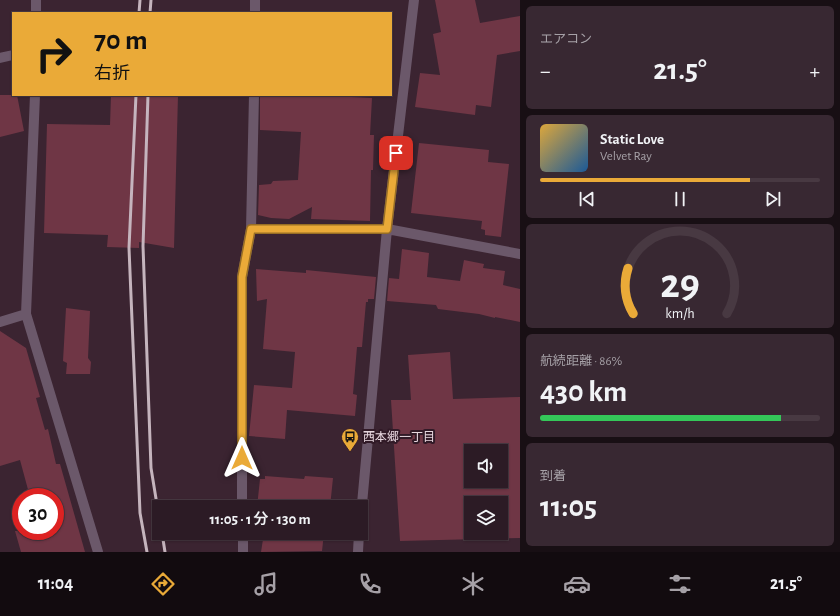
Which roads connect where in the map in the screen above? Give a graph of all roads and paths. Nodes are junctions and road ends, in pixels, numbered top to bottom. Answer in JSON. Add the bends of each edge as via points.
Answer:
{"nodes":[{"id":1,"x":36,"y":0,"type":"edge"},
{"id":2,"x":255,"y":0,"type":"edge"},
{"id":3,"x":414,"y":0,"type":"edge"},
{"id":4,"x":36,"y":12,"type":"edge"},
{"id":5,"x":255,"y":12,"type":"edge"},
{"id":6,"x":12,"y":55,"type":"edge"},
{"id":7,"x":0,"y":58,"type":"edge"},
{"id":8,"x":35,"y":96,"type":"edge"},
{"id":9,"x":254,"y":96,"type":"edge"},
{"id":10,"x":251,"y":229,"type":"junction"},
{"id":11,"x":387,"y":229,"type":"junction"},
{"id":12,"x":520,"y":254,"type":"edge"},
{"id":13,"x":26,"y":314,"type":"junction"},
{"id":14,"x":0,"y":322,"type":"edge"},
{"id":15,"x":242,"y":500,"type":"edge"},
{"id":16,"x":362,"y":500,"type":"edge"},
{"id":17,"x":243,"y":540,"type":"edge"},
{"id":18,"x":359,"y":540,"type":"edge"},
{"id":19,"x":98,"y":552,"type":"edge"},
{"id":20,"x":243,"y":552,"type":"edge"},
{"id":21,"x":358,"y":552,"type":"edge"}],
"edges":[{"from":1,"to":4,"type":"street"},
{"from":2,"to":5,"type":"street"},
{"from":3,"to":11,"type":"street"},
{"from":6,"to":7,"type":"street"},
{"from":8,"to":13,"type":"street"},
{"from":9,"to":10,"type":"street"},
{"from":10,"to":11,"type":"street"},
{"from":10,"to":15,"type":"street","via":[[242,277]]},
{"from":11,"to":12,"type":"street"},
{"from":11,"to":16,"type":"street"},
{"from":13,"to":14,"type":"street"},
{"from":13,"to":19,"type":"street"},
{"from":17,"to":20,"type":"street"},
{"from":18,"to":21,"type":"street"}]}
